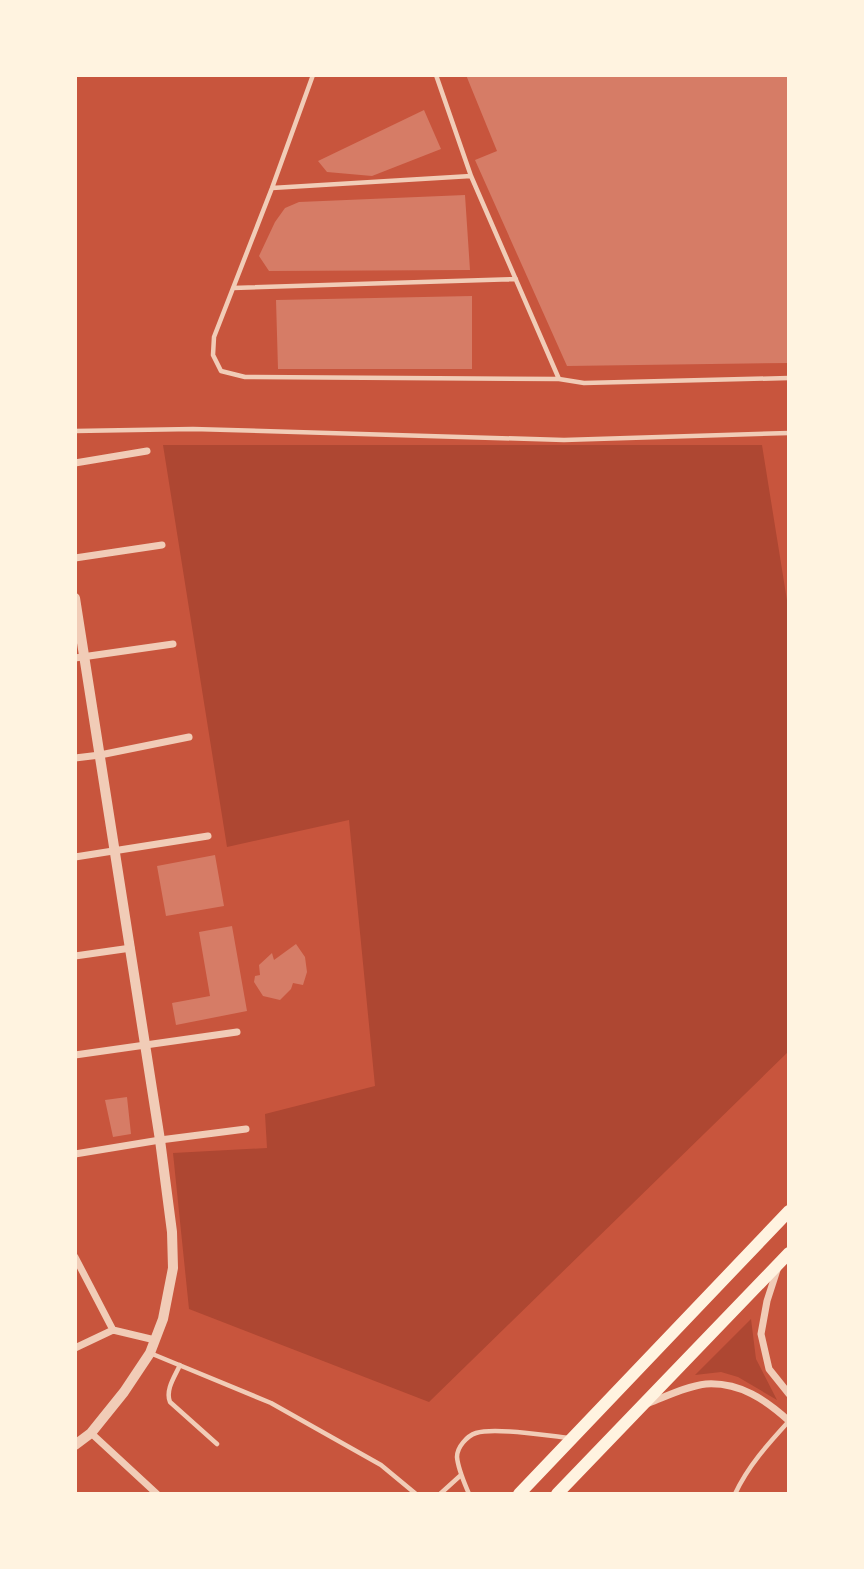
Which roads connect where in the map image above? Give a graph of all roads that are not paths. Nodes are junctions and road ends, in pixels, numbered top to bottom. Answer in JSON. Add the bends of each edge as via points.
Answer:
{"nodes":[{"id":1,"x":313,"y":75,"type":"edge"},
{"id":2,"x":436,"y":75,"type":"edge"},
{"id":3,"x":471,"y":176,"type":"junction"},
{"id":4,"x":272,"y":188,"type":"junction"},
{"id":5,"x":516,"y":279,"type":"junction"},
{"id":6,"x":233,"y":288,"type":"junction"},
{"id":7,"x":789,"y":378,"type":"edge"},
{"id":8,"x":559,"y":379,"type":"junction"},
{"id":9,"x":75,"y":431,"type":"edge"},
{"id":10,"x":789,"y":433,"type":"edge"},
{"id":11,"x":146,"y":452,"type":"dead end"},
{"id":12,"x":75,"y":463,"type":"edge"},
{"id":13,"x":162,"y":545,"type":"dead end"},
{"id":14,"x":75,"y":558,"type":"edge"},
{"id":15,"x":75,"y":598,"type":"edge"},
{"id":16,"x":173,"y":644,"type":"dead end"},
{"id":17,"x":80,"y":657,"type":"edge"},
{"id":18,"x":189,"y":737,"type":"dead end"},
{"id":19,"x":100,"y":755,"type":"junction"},
{"id":20,"x":75,"y":758,"type":"edge"},
{"id":21,"x":208,"y":836,"type":"dead end"},
{"id":22,"x":115,"y":850,"type":"junction"},
{"id":23,"x":75,"y":857,"type":"edge"},
{"id":24,"x":131,"y":948,"type":"junction"},
{"id":25,"x":75,"y":956,"type":"edge"},
{"id":26,"x":237,"y":1032,"type":"dead end"},
{"id":27,"x":145,"y":1044,"type":"junction"},
{"id":28,"x":75,"y":1055,"type":"edge"},
{"id":29,"x":246,"y":1129,"type":"dead end"},
{"id":30,"x":160,"y":1140,"type":"junction"},
{"id":31,"x":75,"y":1154,"type":"edge"},
{"id":32,"x":789,"y":1211,"type":"edge"},
{"id":33,"x":75,"y":1257,"type":"edge"},
{"id":34,"x":784,"y":1258,"type":"edge"},
{"id":35,"x":113,"y":1330,"type":"junction"},
{"id":36,"x":155,"y":1340,"type":"junction"},
{"id":37,"x":75,"y":1348,"type":"edge"},
{"id":38,"x":149,"y":1353,"type":"junction"},
{"id":39,"x":180,"y":1365,"type":"junction"},
{"id":40,"x":789,"y":1394,"type":"edge"},
{"id":41,"x":642,"y":1406,"type":"junction"},
{"id":42,"x":789,"y":1421,"type":"edge"},
{"id":43,"x":91,"y":1433,"type":"junction"},
{"id":44,"x":570,"y":1438,"type":"junction"},
{"id":45,"x":217,"y":1444,"type":"dead end"},
{"id":46,"x":75,"y":1445,"type":"edge"},
{"id":47,"x":461,"y":1475,"type":"junction"},
{"id":48,"x":157,"y":1494,"type":"edge"},
{"id":49,"x":416,"y":1494,"type":"edge"},
{"id":50,"x":440,"y":1494,"type":"edge"},
{"id":51,"x":469,"y":1494,"type":"edge"},
{"id":52,"x":519,"y":1494,"type":"edge"},
{"id":53,"x":557,"y":1494,"type":"edge"},
{"id":54,"x":735,"y":1494,"type":"edge"}],
"edges":[{"from":1,"to":4,"type":"lane"},
{"from":2,"to":3,"type":"lane"},
{"from":3,"to":4,"type":"lane"},
{"from":3,"to":5,"type":"lane"},
{"from":4,"to":6,"type":"lane"},
{"from":5,"to":6,"type":"lane"},
{"from":5,"to":8,"type":"lane"},
{"from":6,"to":8,"type":"lane","via":[[214,337],[213,355],[221,371],[245,377]]},
{"from":7,"to":8,"type":"lane","via":[[584,383]]},
{"from":9,"to":10,"type":"lane","via":[[193,429],[564,440]]},
{"from":11,"to":12,"type":"street"},
{"from":13,"to":14,"type":"street"},
{"from":15,"to":17,"type":"street"},
{"from":16,"to":17,"type":"street"},
{"from":17,"to":19,"type":"street"},
{"from":18,"to":19,"type":"street"},
{"from":19,"to":20,"type":"street"},
{"from":19,"to":22,"type":"street"},
{"from":21,"to":22,"type":"street"},
{"from":22,"to":23,"type":"street"},
{"from":22,"to":24,"type":"street"},
{"from":24,"to":25,"type":"street"},
{"from":24,"to":27,"type":"street"},
{"from":26,"to":27,"type":"street"},
{"from":27,"to":28,"type":"street"},
{"from":27,"to":30,"type":"street"},
{"from":29,"to":30,"type":"street"},
{"from":30,"to":31,"type":"street"},
{"from":30,"to":36,"type":"street","via":[[173,1268]]},
{"from":32,"to":44,"type":"main road"},
{"from":33,"to":35,"type":"street"},
{"from":34,"to":40,"type":"street","via":[[767,1301],[761,1334],[769,1369]]},
{"from":34,"to":41,"type":"main road"},
{"from":35,"to":36,"type":"street"},
{"from":35,"to":37,"type":"street"},
{"from":36,"to":38,"type":"street"},
{"from":38,"to":39,"type":"lane"},
{"from":38,"to":43,"type":"street"},
{"from":39,"to":45,"type":"lane","via":[[169,1391],[170,1402]]},
{"from":39,"to":49,"type":"lane","via":[[271,1403],[381,1465]]},
{"from":41,"to":42,"type":"street","via":[[688,1388],[724,1385],[750,1392]]},
{"from":41,"to":53,"type":"main road"},
{"from":42,"to":54,"type":"lane","via":[[743,1476]]},
{"from":43,"to":46,"type":"street"},
{"from":43,"to":48,"type":"street"},
{"from":44,"to":47,"type":"lane","via":[[476,1433],[463,1441],[457,1455]]},
{"from":44,"to":52,"type":"main road"},
{"from":47,"to":50,"type":"lane"},
{"from":47,"to":51,"type":"lane"}]}
